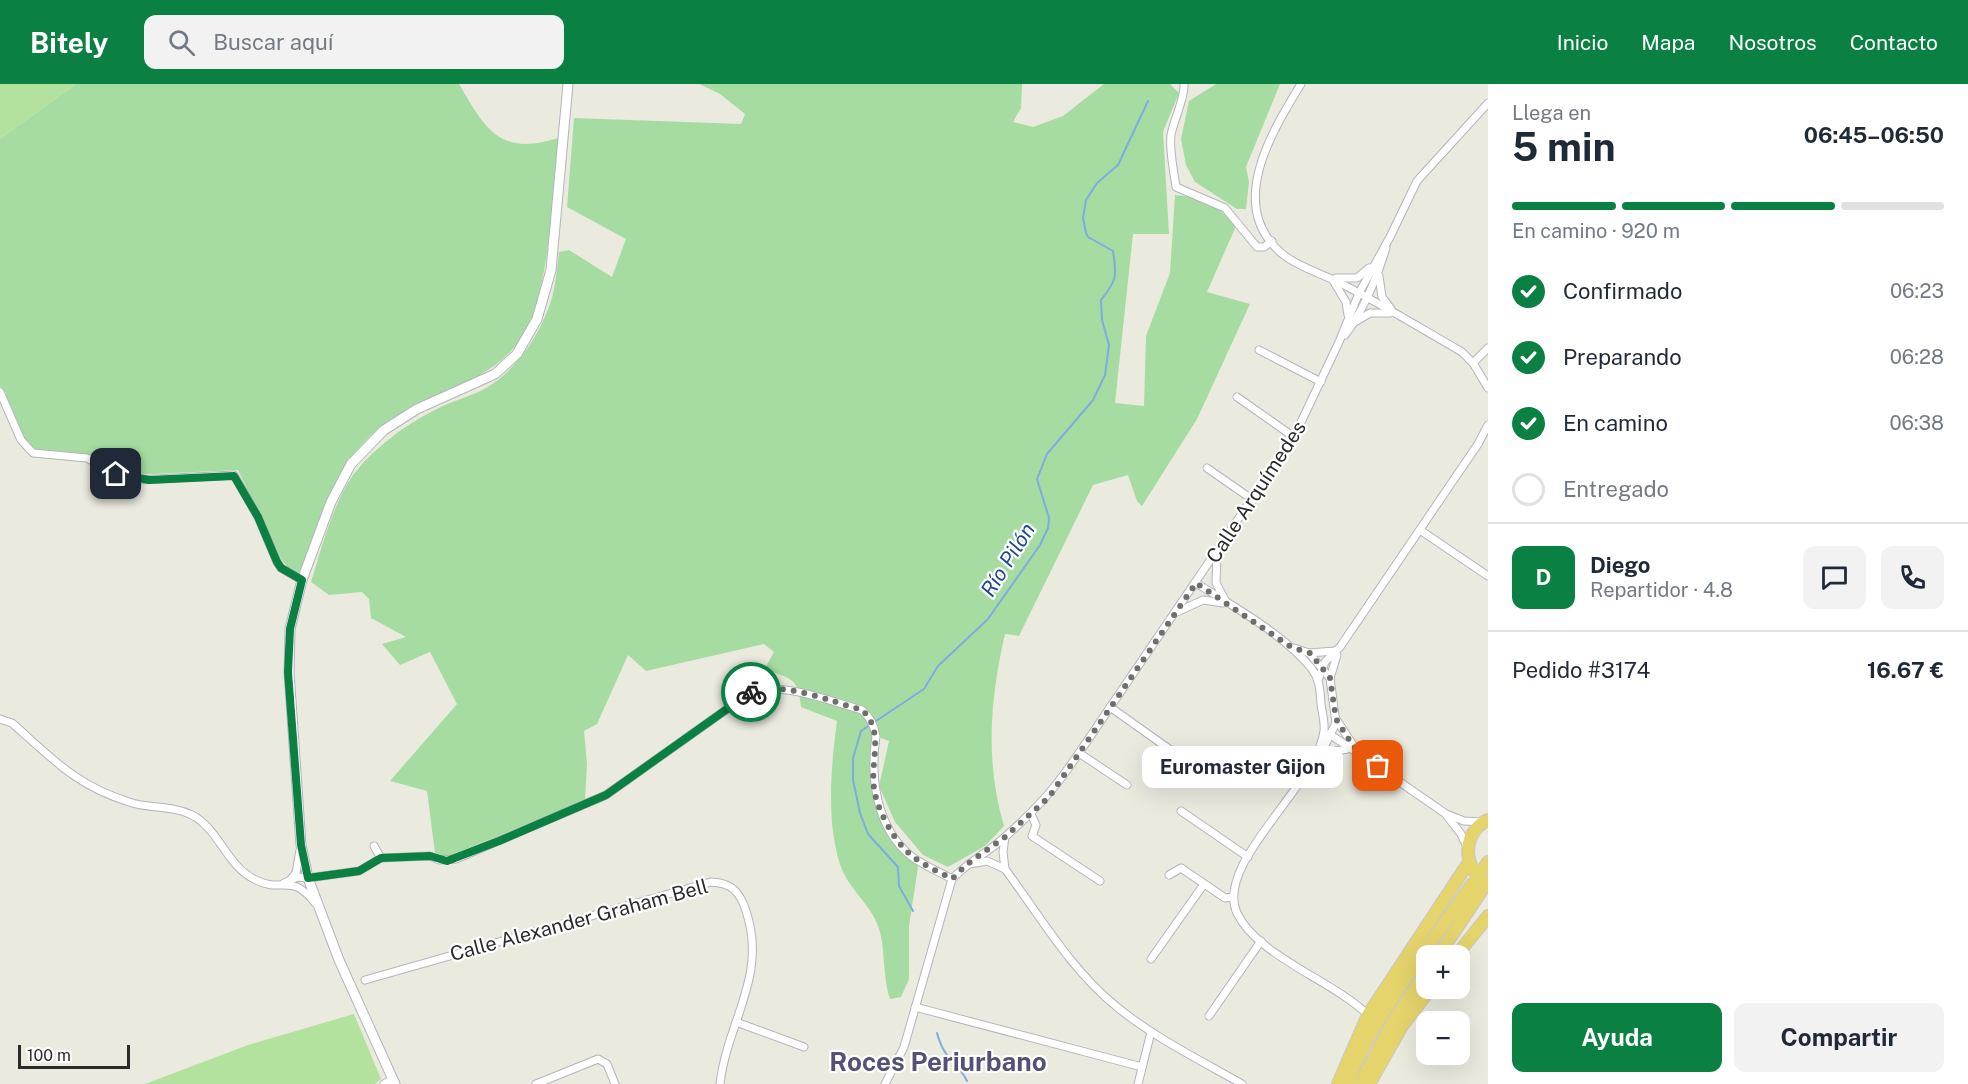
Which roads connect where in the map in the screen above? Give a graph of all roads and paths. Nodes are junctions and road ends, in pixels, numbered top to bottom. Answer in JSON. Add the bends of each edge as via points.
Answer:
{"nodes":[{"id":1,"x":568,"y":84,"type":"edge"},
{"id":2,"x":1184,"y":84,"type":"edge"},
{"id":3,"x":1301,"y":84,"type":"edge"},
{"id":4,"x":1488,"y":103,"type":"edge"},
{"id":5,"x":1390,"y":237,"type":"junction"},
{"id":6,"x":1272,"y":241,"type":"junction"},
{"id":7,"x":1381,"y":252,"type":"junction"},
{"id":8,"x":1373,"y":264,"type":"junction"},
{"id":9,"x":1380,"y":269,"type":"junction"},
{"id":10,"x":1330,"y":278,"type":"junction"},
{"id":11,"x":1362,"y":295,"type":"junction"},
{"id":12,"x":1394,"y":314,"type":"junction"},
{"id":13,"x":1351,"y":321,"type":"junction"},
{"id":14,"x":1346,"y":334,"type":"junction"},
{"id":15,"x":1339,"y":342,"type":"junction"},
{"id":16,"x":1488,"y":348,"type":"edge"},
{"id":17,"x":1259,"y":350,"type":"dead end"},
{"id":18,"x":1473,"y":363,"type":"junction"},
{"id":19,"x":1321,"y":382,"type":"junction"},
{"id":20,"x":1488,"y":388,"type":"edge"},
{"id":21,"x":0,"y":392,"type":"edge"},
{"id":22,"x":1237,"y":397,"type":"dead end"},
{"id":23,"x":1488,"y":425,"type":"edge"},
{"id":24,"x":1294,"y":437,"type":"junction"},
{"id":25,"x":1207,"y":468,"type":"dead end"},
{"id":26,"x":1253,"y":500,"type":"junction"},
{"id":27,"x":1420,"y":530,"type":"junction"},
{"id":28,"x":1217,"y":552,"type":"junction"},
{"id":29,"x":1488,"y":576,"type":"edge"},
{"id":30,"x":302,"y":580,"type":"junction"},
{"id":31,"x":1196,"y":583,"type":"junction"},
{"id":32,"x":1228,"y":604,"type":"junction"},
{"id":33,"x":1173,"y":616,"type":"junction"},
{"id":34,"x":1291,"y":647,"type":"junction"},
{"id":35,"x":1337,"y":651,"type":"junction"},
{"id":36,"x":1310,"y":653,"type":"junction"},
{"id":37,"x":1299,"y":655,"type":"junction"},
{"id":38,"x":1323,"y":668,"type":"junction"},
{"id":39,"x":1330,"y":678,"type":"junction"},
{"id":40,"x":1318,"y":680,"type":"junction"},
{"id":41,"x":1110,"y":707,"type":"junction"},
{"id":42,"x":0,"y":719,"type":"edge"},
{"id":43,"x":1336,"y":719,"type":"junction"},
{"id":44,"x":1324,"y":729,"type":"junction"},
{"id":45,"x":1331,"y":736,"type":"junction"},
{"id":46,"x":1322,"y":738,"type":"junction"},
{"id":47,"x":1351,"y":748,"type":"junction"},
{"id":48,"x":1172,"y":751,"type":"dead end"},
{"id":49,"x":1079,"y":753,"type":"junction"},
{"id":50,"x":1315,"y":761,"type":"junction"},
{"id":51,"x":1127,"y":785,"type":"dead end"},
{"id":52,"x":1180,"y":811,"type":"dead end"},
{"id":53,"x":1031,"y":814,"type":"junction"},
{"id":54,"x":1446,"y":814,"type":"junction"},
{"id":55,"x":1486,"y":820,"type":"edge"},
{"id":56,"x":1005,"y":837,"type":"junction"},
{"id":57,"x":301,"y":845,"type":"junction"},
{"id":58,"x":374,"y":846,"type":"dead end"},
{"id":59,"x":1467,"y":848,"type":"junction"},
{"id":60,"x":1248,"y":857,"type":"junction"},
{"id":61,"x":381,"y":858,"type":"junction"},
{"id":62,"x":1469,"y":862,"type":"junction"},
{"id":63,"x":966,"y":865,"type":"junction"},
{"id":64,"x":1005,"y":869,"type":"junction"},
{"id":65,"x":1169,"y":875,"type":"dead end"},
{"id":66,"x":308,"y":878,"type":"junction"},
{"id":67,"x":952,"y":879,"type":"junction"},
{"id":68,"x":1100,"y":881,"type":"dead end"},
{"id":69,"x":289,"y":882,"type":"junction"},
{"id":70,"x":1204,"y":884,"type":"junction"},
{"id":71,"x":1481,"y":886,"type":"edge"},
{"id":72,"x":1233,"y":897,"type":"junction"},
{"id":73,"x":316,"y":905,"type":"junction"},
{"id":74,"x":1488,"y":916,"type":"edge"},
{"id":75,"x":1261,"y":941,"type":"junction"},
{"id":76,"x":1445,"y":945,"type":"edge"},
{"id":77,"x":1465,"y":945,"type":"edge"},
{"id":78,"x":1151,"y":959,"type":"dead end"},
{"id":79,"x":365,"y":980,"type":"dead end"},
{"id":80,"x":1416,"y":987,"type":"edge"},
{"id":81,"x":1423,"y":999,"type":"edge"},
{"id":82,"x":915,"y":1006,"type":"junction"},
{"id":83,"x":1368,"y":1015,"type":"junction"},
{"id":84,"x":1209,"y":1016,"type":"dead end"},
{"id":85,"x":736,"y":1022,"type":"junction"},
{"id":86,"x":1151,"y":1032,"type":"junction"},
{"id":87,"x":804,"y":1047,"type":"dead end"},
{"id":88,"x":1142,"y":1067,"type":"junction"},
{"id":89,"x":394,"y":1081,"type":"edge"},
{"id":90,"x":384,"y":1084,"type":"edge"},
{"id":91,"x":536,"y":1084,"type":"edge"},
{"id":92,"x":615,"y":1084,"type":"edge"},
{"id":93,"x":720,"y":1084,"type":"edge"},
{"id":94,"x":885,"y":1084,"type":"edge"},
{"id":95,"x":1138,"y":1084,"type":"edge"},
{"id":96,"x":1242,"y":1084,"type":"edge"},
{"id":97,"x":1338,"y":1084,"type":"edge"},
{"id":98,"x":1347,"y":1084,"type":"edge"},
{"id":99,"x":1360,"y":1084,"type":"edge"},
{"id":100,"x":1369,"y":1084,"type":"edge"}],
"edges":[{"from":1,"to":30,"type":"street","via":[[551,270],[532,329],[517,354],[495,374],[417,410],[371,441],[351,464],[331,502]]},
{"from":2,"to":6,"type":"street","via":[[1171,138],[1176,187],[1225,208],[1257,247]]},
{"from":3,"to":6,"type":"street","via":[[1260,164],[1255,186],[1254,206]]},
{"from":4,"to":5,"type":"street","name":"Calle Arquímedes","via":[[1423,172]]},
{"from":5,"to":7,"type":"street","name":"Calle Arquímedes"},
{"from":5,"to":9,"type":"street","name":"Calle Arquímedes"},
{"from":6,"to":10,"type":"street","via":[[1285,256]]},
{"from":7,"to":8,"type":"street","name":"Calle Arquímedes"},
{"from":7,"to":11,"type":"street","name":"Calle Arquímedes"},
{"from":8,"to":10,"type":"street","via":[[1356,278]]},
{"from":8,"to":11,"type":"street","name":"Calle Arquímedes"},
{"from":9,"to":11,"type":"street","name":"Calle Arquímedes"},
{"from":9,"to":12,"type":"street","via":[[1382,297]]},
{"from":10,"to":11,"type":"street"},
{"from":10,"to":13,"type":"street","via":[[1346,302]]},
{"from":11,"to":12,"type":"street"},
{"from":11,"to":13,"type":"street","name":"Calle Arquímedes"},
{"from":11,"to":14,"type":"street","name":"Calle Arquímedes"},
{"from":12,"to":13,"type":"street","via":[[1370,313]]},
{"from":12,"to":18,"type":"street","via":[[1461,352]]},
{"from":13,"to":14,"type":"street","name":"Calle Arquímedes"},
{"from":13,"to":15,"type":"street","name":"Calle Arquímedes"},
{"from":14,"to":15,"type":"street","name":"Calle Arquímedes"},
{"from":15,"to":19,"type":"street","name":"Calle Arquímedes"},
{"from":16,"to":18,"type":"street"},
{"from":17,"to":19,"type":"street"},
{"from":18,"to":20,"type":"street"},
{"from":19,"to":24,"type":"street","name":"Calle Arquímedes"},
{"from":21,"to":30,"type":"street","via":[[21,440],[33,453],[87,458],[136,480],[234,476],[258,517],[277,562]]},
{"from":22,"to":24,"type":"street"},
{"from":23,"to":27,"type":"street"},
{"from":24,"to":26,"type":"street","name":"Calle Arquímedes"},
{"from":25,"to":26,"type":"street"},
{"from":26,"to":28,"type":"street","name":"Calle Arquímedes"},
{"from":27,"to":29,"type":"street"},
{"from":27,"to":35,"type":"street"},
{"from":28,"to":31,"type":"street","name":"Calle Arquímedes"},
{"from":28,"to":32,"type":"street","via":[[1216,583]]},
{"from":30,"to":57,"type":"street","via":[[290,629],[288,672]]},
{"from":31,"to":32,"type":"street"},
{"from":31,"to":33,"type":"street","name":"Calle Arquímedes"},
{"from":32,"to":33,"type":"street","via":[[1203,600]]},
{"from":32,"to":34,"type":"street"},
{"from":33,"to":41,"type":"street","name":"Calle Arquímedes"},
{"from":34,"to":36,"type":"street"},
{"from":34,"to":37,"type":"street"},
{"from":35,"to":36,"type":"street"},
{"from":35,"to":38,"type":"street"},
{"from":35,"to":39,"type":"street"},
{"from":36,"to":38,"type":"street"},
{"from":37,"to":38,"type":"street"},
{"from":37,"to":40,"type":"street"},
{"from":38,"to":39,"type":"street"},
{"from":38,"to":40,"type":"street"},
{"from":39,"to":43,"type":"street"},
{"from":40,"to":44,"type":"street"},
{"from":41,"to":48,"type":"street"},
{"from":41,"to":49,"type":"street","name":"Calle Arquímedes"},
{"from":42,"to":69,"type":"street","via":[[12,723],[85,785],[132,803],[193,816],[255,880],[273,885]]},
{"from":43,"to":45,"type":"street"},
{"from":43,"to":47,"type":"street"},
{"from":44,"to":45,"type":"street"},
{"from":44,"to":46,"type":"street"},
{"from":45,"to":46,"type":"street"},
{"from":45,"to":47,"type":"street"},
{"from":45,"to":50,"type":"street"},
{"from":46,"to":50,"type":"street"},
{"from":47,"to":50,"type":"street","via":[[1329,752]]},
{"from":47,"to":54,"type":"street"},
{"from":49,"to":51,"type":"street"},
{"from":49,"to":53,"type":"street","name":"Calle Arquímedes","via":[[1049,797]]},
{"from":50,"to":60,"type":"street"},
{"from":52,"to":60,"type":"street"},
{"from":53,"to":56,"type":"street","name":"Calle Arquímedes"},
{"from":53,"to":68,"type":"street","via":[[1036,825],[1032,836]]},
{"from":54,"to":55,"type":"street","via":[[1464,821]]},
{"from":54,"to":59,"type":"street"},
{"from":55,"to":59,"type":"highway","via":[[1470,838]]},
{"from":56,"to":63,"type":"street","name":"Calle Arquímedes"},
{"from":56,"to":64,"type":"street"},
{"from":57,"to":66,"type":"street"},
{"from":57,"to":69,"type":"street","via":[[296,873]]},
{"from":58,"to":61,"type":"street"},
{"from":59,"to":62,"type":"highway"},
{"from":60,"to":72,"type":"street","via":[[1239,871]]},
{"from":61,"to":66,"type":"street","via":[[359,871]]},
{"from":61,"to":67,"type":"street","via":[[456,859],[596,800],[744,697],[758,689],[774,688],[862,710],[868,716],[875,727],[874,792],[896,840],[919,861]]},
{"from":62,"to":71,"type":"highway"},
{"from":62,"to":83,"type":"highway"},
{"from":63,"to":64,"type":"street","via":[[987,861]]},
{"from":63,"to":67,"type":"street","name":"Calle Arquímedes"},
{"from":64,"to":86,"type":"street","via":[[1080,971],[1116,1007]]},
{"from":65,"to":70,"type":"street","via":[[1180,868]]},
{"from":66,"to":69,"type":"street"},
{"from":66,"to":73,"type":"street"},
{"from":67,"to":82,"type":"street","name":"Calle Arquímedes"},
{"from":69,"to":73,"type":"street","via":[[305,891]]},
{"from":70,"to":72,"type":"street","via":[[1225,898]]},
{"from":70,"to":78,"type":"street"},
{"from":71,"to":76,"type":"highway"},
{"from":71,"to":98,"type":"highway","via":[[1386,1011]]},
{"from":72,"to":75,"type":"street","via":[[1243,924]]},
{"from":73,"to":89,"type":"street"},
{"from":74,"to":77,"type":"highway"},
{"from":75,"to":83,"type":"street"},
{"from":75,"to":84,"type":"street"},
{"from":79,"to":85,"type":"street","name":"Calle Alexander Graham Bell","via":[[722,882],[735,888],[741,897],[750,921],[754,953],[752,975]]},
{"from":80,"to":99,"type":"highway"},
{"from":81,"to":100,"type":"highway","via":[[1402,1026]]},
{"from":82,"to":88,"type":"street"},
{"from":82,"to":94,"type":"street","name":"Calle Arquímedes","via":[[904,1047]]},
{"from":83,"to":97,"type":"highway"},
{"from":85,"to":87,"type":"street"},
{"from":85,"to":93,"type":"street","name":"Calle Alexander Graham Bell"},
{"from":86,"to":88,"type":"street"},
{"from":86,"to":96,"type":"street"},
{"from":88,"to":95,"type":"street"},
{"from":89,"to":90,"type":"street"},
{"from":91,"to":92,"type":"street","via":[[598,1059],[607,1064]]}]}
